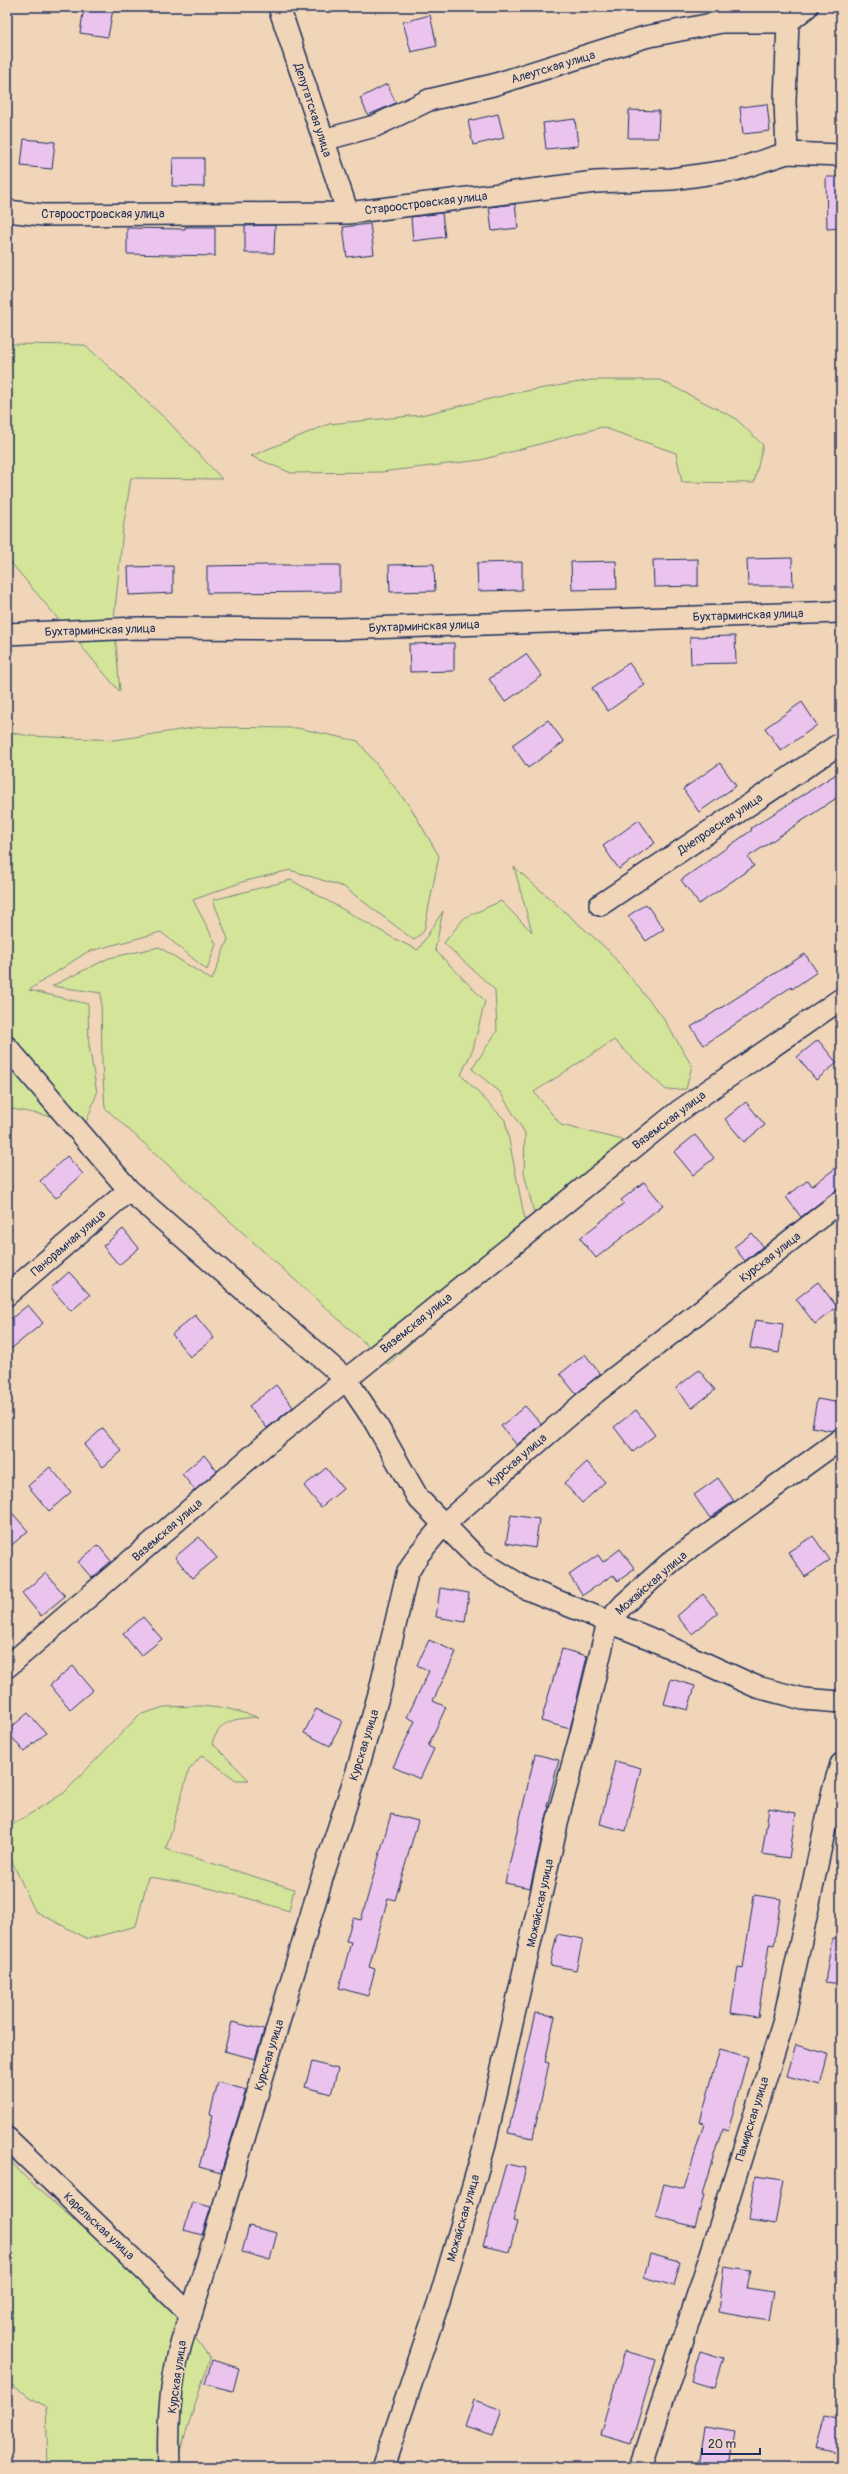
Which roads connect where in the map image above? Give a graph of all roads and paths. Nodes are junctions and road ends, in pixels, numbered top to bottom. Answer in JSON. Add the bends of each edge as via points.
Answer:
{"nodes":[{"id":1,"x":279,"y":7,"type":"edge"},
{"id":2,"x":807,"y":7,"type":"edge"},
{"id":3,"x":788,"y":22,"type":"junction"},
{"id":4,"x":323,"y":140,"type":"junction"},
{"id":5,"x":787,"y":153,"type":"junction"},
{"id":6,"x":841,"y":155,"type":"edge"},
{"id":7,"x":7,"y":211,"type":"edge"},
{"id":8,"x":348,"y":213,"type":"junction"},
{"id":9,"x":841,"y":612,"type":"edge"},
{"id":10,"x":7,"y":634,"type":"edge"},
{"id":11,"x":841,"y":743,"type":"edge"},
{"id":12,"x":600,"y":905,"type":"dead end"},
{"id":13,"x":841,"y":999,"type":"edge"},
{"id":14,"x":7,"y":1047,"type":"edge"},
{"id":15,"x":128,"y":1190,"type":"junction"},
{"id":16,"x":841,"y":1201,"type":"edge"},
{"id":17,"x":7,"y":1295,"type":"edge"},
{"id":18,"x":346,"y":1379,"type":"junction"},
{"id":19,"x":841,"y":1439,"type":"edge"},
{"id":20,"x":443,"y":1525,"type":"junction"},
{"id":21,"x":608,"y":1622,"type":"junction"},
{"id":22,"x":7,"y":1667,"type":"edge"},
{"id":23,"x":841,"y":1702,"type":"edge"},
{"id":24,"x":841,"y":1764,"type":"edge"},
{"id":25,"x":7,"y":2138,"type":"edge"},
{"id":26,"x":191,"y":2315,"type":"junction"},
{"id":27,"x":169,"y":2467,"type":"edge"},
{"id":28,"x":383,"y":2467,"type":"edge"},
{"id":29,"x":641,"y":2467,"type":"edge"}],
"edges":[{"from":1,"to":4,"type":"street","name":"Депутатская улица"},
{"from":2,"to":3,"type":"street"},
{"from":3,"to":4,"type":"street","name":"Алеутская улица","via":[[722,22],[645,37],[493,85],[429,100],[375,126]]},
{"from":3,"to":5,"type":"street","via":[[785,101]]},
{"from":4,"to":8,"type":"street","name":"Депутатская улица"},
{"from":5,"to":6,"type":"street","name":"Староостровская улица"},
{"from":5,"to":8,"type":"street","name":"Староостровская улица","via":[[734,170],[672,179],[595,182]]},
{"from":7,"to":8,"type":"street","name":"Староостровская улица","via":[[43,215]]},
{"from":9,"to":10,"type":"street","name":"Бухтарминская улица","via":[[346,628],[138,628]]},
{"from":11,"to":12,"type":"street","name":"Днепровская улица"},
{"from":13,"to":18,"type":"street","name":"Вяземская улица","via":[[678,1111]]},
{"from":14,"to":15,"type":"street"},
{"from":15,"to":17,"type":"street","name":"Панорамная улица"},
{"from":15,"to":18,"type":"street"},
{"from":16,"to":20,"type":"street","name":"Курская улица","via":[[595,1393]]},
{"from":18,"to":20,"type":"street","via":[[375,1422],[418,1498]]},
{"from":18,"to":22,"type":"street","name":"Вяземская улица"},
{"from":19,"to":21,"type":"street","name":"Можайская улица","via":[[672,1562],[624,1604]]},
{"from":20,"to":21,"type":"street","via":[[479,1560],[525,1588]]},
{"from":20,"to":26,"type":"street","name":"Курская улица","via":[[418,1555],[407,1574],[380,1690],[358,1768],[323,1875]]},
{"from":21,"to":23,"type":"street","via":[[757,1687],[803,1699]]},
{"from":21,"to":28,"type":"street","name":"Можайская улица","via":[[582,1734],[560,1806],[484,2148],[440,2298]]},
{"from":24,"to":29,"type":"street","name":"Памирская улица","via":[[833,1790],[784,2020]]},
{"from":25,"to":26,"type":"street","name":"Карельская улица"},
{"from":26,"to":27,"type":"street","name":"Курская улица","via":[[182,2336],[175,2372],[168,2447]]}]}
